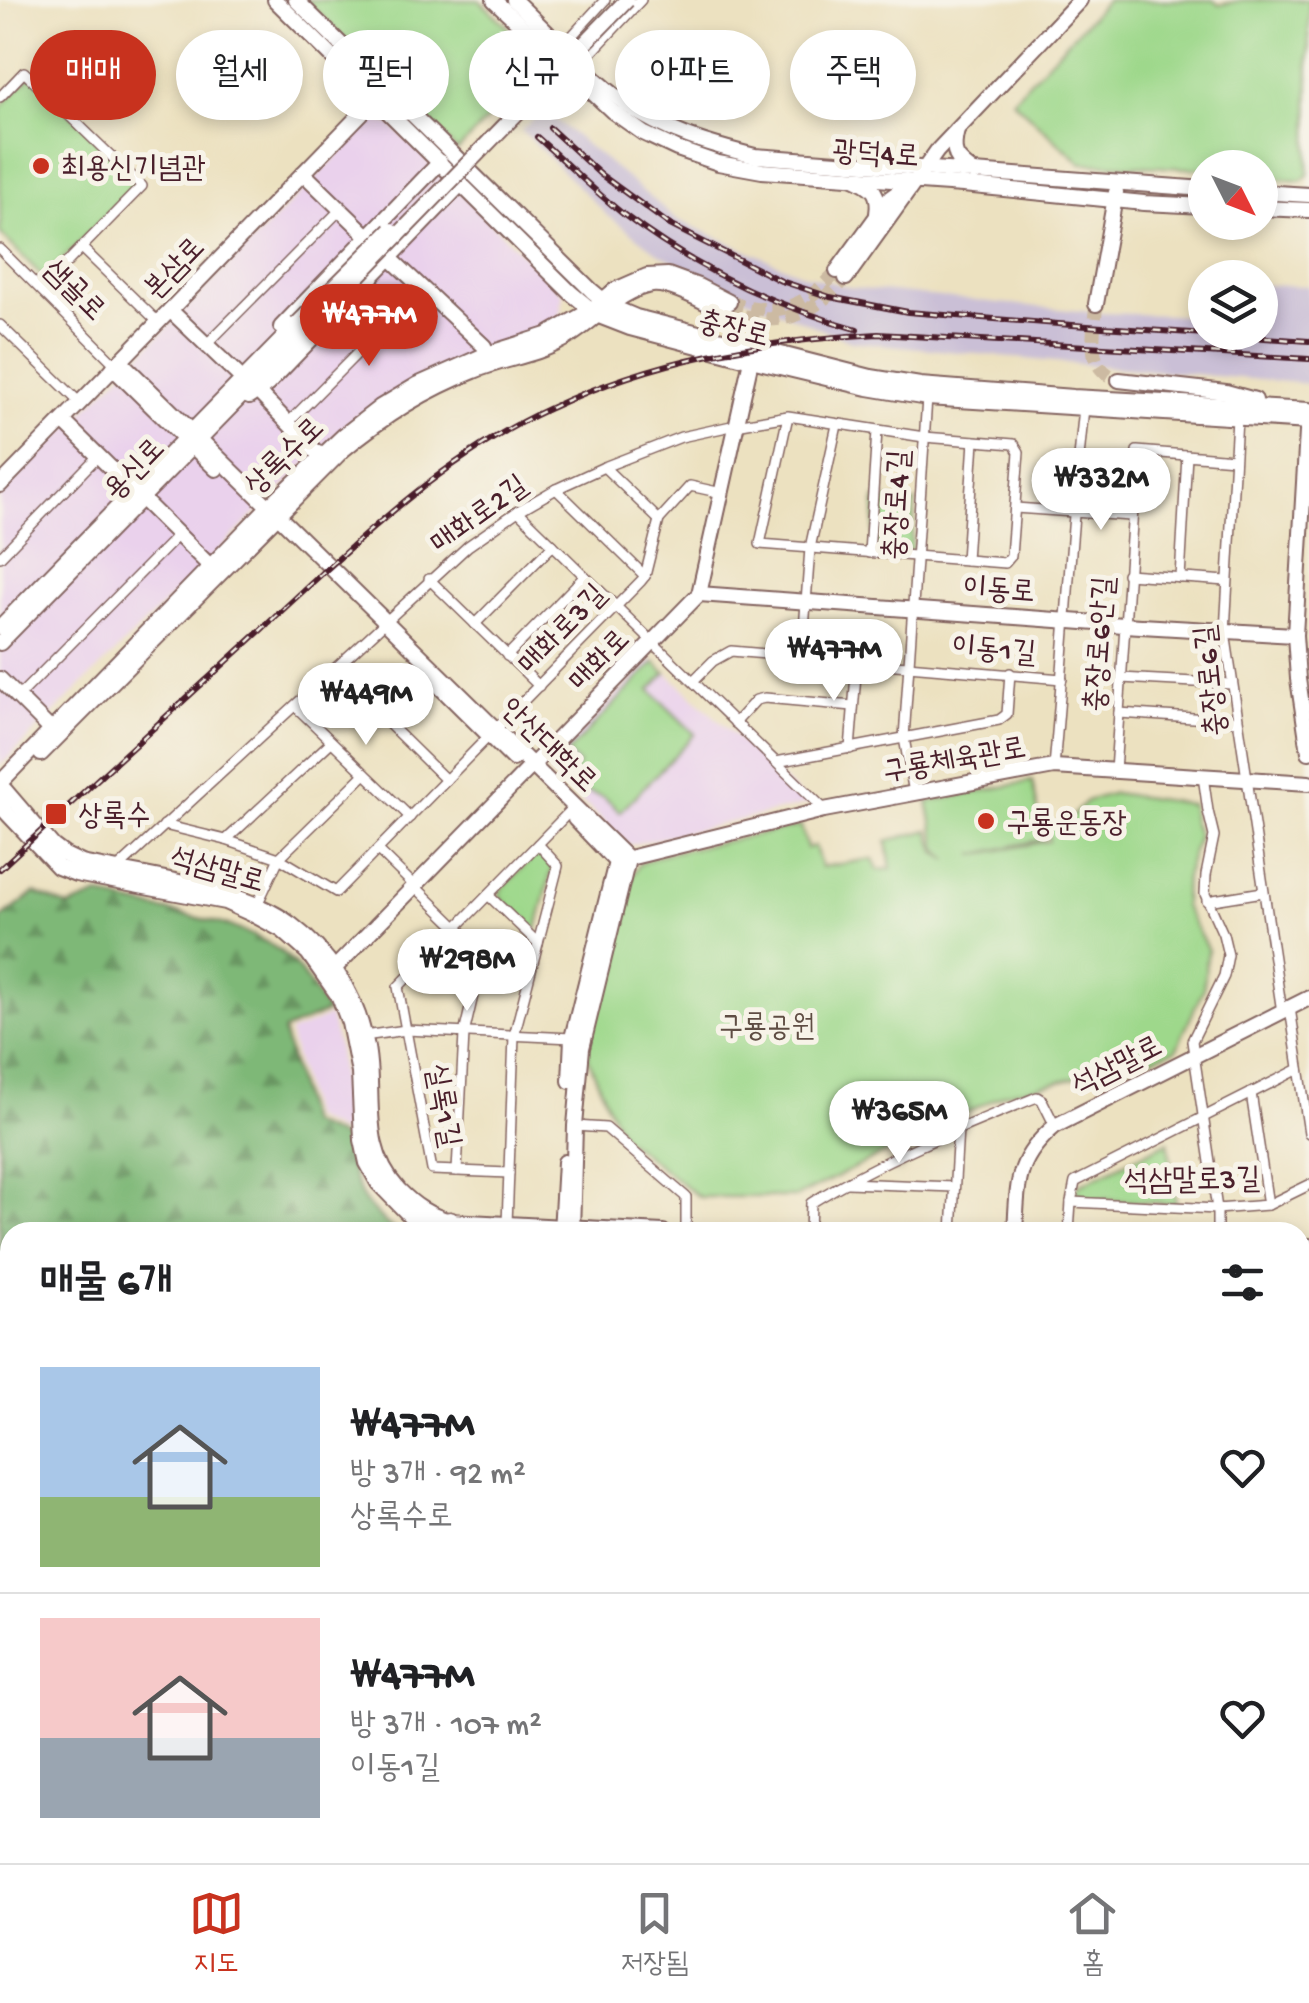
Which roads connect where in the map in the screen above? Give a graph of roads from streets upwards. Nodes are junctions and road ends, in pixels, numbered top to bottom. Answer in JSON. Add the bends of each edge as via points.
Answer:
{"nodes":[{"id":1,"x":275,"y":0,"type":"edge"},
{"id":2,"x":296,"y":0,"type":"edge"},
{"id":3,"x":494,"y":0,"type":"edge"},
{"id":4,"x":514,"y":0,"type":"edge"},
{"id":5,"x":586,"y":0,"type":"edge"},
{"id":6,"x":605,"y":0,"type":"edge"},
{"id":7,"x":615,"y":0,"type":"edge"},
{"id":8,"x":627,"y":0,"type":"edge"},
{"id":9,"x":642,"y":0,"type":"edge"},
{"id":10,"x":1080,"y":0,"type":"edge"},
{"id":11,"x":596,"y":10,"type":"junction"},
{"id":12,"x":323,"y":30,"type":"edge"},
{"id":13,"x":532,"y":30,"type":"edge"},
{"id":14,"x":540,"y":30,"type":"edge"},
{"id":15,"x":577,"y":30,"type":"edge"},
{"id":16,"x":323,"y":42,"type":"edge"},
{"id":17,"x":595,"y":49,"type":"edge"},
{"id":18,"x":595,"y":81,"type":"edge"},
{"id":19,"x":595,"y":90,"type":"edge"},
{"id":20,"x":0,"y":97,"type":"edge"},
{"id":21,"x":355,"y":120,"type":"edge"},
{"id":22,"x":404,"y":120,"type":"edge"},
{"id":23,"x":409,"y":120,"type":"edge"},
{"id":24,"x":958,"y":129,"type":"junction"},
{"id":25,"x":440,"y":162,"type":"junction"},
{"id":26,"x":303,"y":173,"type":"junction"},
{"id":27,"x":976,"y":174,"type":"junction"},
{"id":28,"x":918,"y":175,"type":"junction"},
{"id":29,"x":851,"y":177,"type":"junction"},
{"id":30,"x":461,"y":184,"type":"junction"},
{"id":31,"x":1118,"y":184,"type":"junction"},
{"id":32,"x":1188,"y":189,"type":"edge"},
{"id":33,"x":1278,"y":193,"type":"edge"},
{"id":34,"x":1309,"y":195,"type":"edge"},
{"id":35,"x":1114,"y":201,"type":"junction"},
{"id":36,"x":1188,"y":205,"type":"edge"},
{"id":37,"x":1278,"y":209,"type":"edge"},
{"id":38,"x":341,"y":210,"type":"junction"},
{"id":39,"x":1309,"y":210,"type":"edge"},
{"id":40,"x":878,"y":215,"type":"junction"},
{"id":41,"x":370,"y":238,"type":"junction"},
{"id":42,"x":82,"y":248,"type":"junction"},
{"id":43,"x":0,"y":249,"type":"edge"},
{"id":44,"x":390,"y":258,"type":"junction"},
{"id":45,"x":422,"y":288,"type":"junction"},
{"id":46,"x":41,"y":290,"type":"junction"},
{"id":47,"x":1096,"y":304,"type":"tunnel mouth"},
{"id":48,"x":727,"y":306,"type":"tunnel mouth"},
{"id":49,"x":601,"y":308,"type":"junction"},
{"id":50,"x":170,"y":310,"type":"junction"},
{"id":51,"x":158,"y":322,"type":"junction"},
{"id":52,"x":0,"y":325,"type":"edge"},
{"id":53,"x":301,"y":328,"type":"junction"},
{"id":54,"x":206,"y":345,"type":"junction"},
{"id":55,"x":487,"y":354,"type":"junction"},
{"id":56,"x":751,"y":360,"type":"junction"},
{"id":57,"x":117,"y":365,"type":"junction"},
{"id":58,"x":237,"y":374,"type":"junction"},
{"id":59,"x":1118,"y":380,"type":"dead end"},
{"id":60,"x":258,"y":392,"type":"junction"},
{"id":61,"x":926,"y":398,"type":"junction"},
{"id":62,"x":80,"y":403,"type":"junction"},
{"id":63,"x":224,"y":407,"type":"junction"},
{"id":64,"x":1084,"y":408,"type":"junction"},
{"id":65,"x":1280,"y":408,"type":"junction"},
{"id":66,"x":788,"y":416,"type":"junction"},
{"id":67,"x":1308,"y":416,"type":"edge"},
{"id":68,"x":1237,"y":418,"type":"junction"},
{"id":69,"x":63,"y":421,"type":"junction"},
{"id":70,"x":288,"y":423,"type":"junction"},
{"id":71,"x":736,"y":425,"type":"junction"},
{"id":72,"x":837,"y":425,"type":"junction"},
{"id":73,"x":878,"y":430,"type":"junction"},
{"id":74,"x":924,"y":437,"type":"junction"},
{"id":75,"x":193,"y":439,"type":"junction"},
{"id":76,"x":974,"y":440,"type":"junction"},
{"id":77,"x":1187,"y":454,"type":"junction"},
{"id":78,"x":98,"y":456,"type":"junction"},
{"id":79,"x":320,"y":457,"type":"junction"},
{"id":80,"x":1234,"y":459,"type":"junction"},
{"id":81,"x":604,"y":467,"type":"junction"},
{"id":82,"x":0,"y":486,"type":"edge"},
{"id":83,"x":556,"y":489,"type":"junction"},
{"id":84,"x":722,"y":493,"type":"junction"},
{"id":85,"x":137,"y":496,"type":"junction"},
{"id":86,"x":1015,"y":508,"type":"junction"},
{"id":87,"x":518,"y":511,"type":"junction"},
{"id":88,"x":1072,"y":512,"type":"junction"},
{"id":89,"x":269,"y":515,"type":"junction"},
{"id":90,"x":1132,"y":516,"type":"junction"},
{"id":91,"x":660,"y":520,"type":"junction"},
{"id":92,"x":178,"y":535,"type":"junction"},
{"id":93,"x":554,"y":545,"type":"junction"},
{"id":94,"x":810,"y":548,"type":"junction"},
{"id":95,"x":869,"y":553,"type":"junction"},
{"id":96,"x":0,"y":557,"type":"edge"},
{"id":97,"x":917,"y":558,"type":"junction"},
{"id":98,"x":966,"y":560,"type":"junction"},
{"id":99,"x":210,"y":566,"type":"junction"},
{"id":100,"x":1128,"y":574,"type":"junction"},
{"id":101,"x":585,"y":576,"type":"junction"},
{"id":102,"x":645,"y":576,"type":"junction"},
{"id":103,"x":1180,"y":578,"type":"junction"},
{"id":104,"x":430,"y":579,"type":"junction"},
{"id":105,"x":1227,"y":581,"type":"junction"},
{"id":106,"x":699,"y":594,"type":"junction"},
{"id":107,"x":806,"y":602,"type":"junction"},
{"id":108,"x":616,"y":607,"type":"junction"},
{"id":109,"x":914,"y":610,"type":"junction"},
{"id":110,"x":1066,"y":620,"type":"junction"},
{"id":111,"x":384,"y":624,"type":"junction"},
{"id":112,"x":476,"y":624,"type":"junction"},
{"id":113,"x":1124,"y":625,"type":"junction"},
{"id":114,"x":0,"y":627,"type":"edge"},
{"id":115,"x":1225,"y":632,"type":"junction"},
{"id":116,"x":1296,"y":635,"type":"junction"},
{"id":117,"x":653,"y":641,"type":"junction"},
{"id":118,"x":0,"y":643,"type":"edge"},
{"id":119,"x":507,"y":656,"type":"junction"},
{"id":120,"x":802,"y":658,"type":"junction"},
{"id":121,"x":856,"y":662,"type":"junction"},
{"id":122,"x":910,"y":666,"type":"junction"},
{"id":123,"x":334,"y":670,"type":"junction"},
{"id":124,"x":1010,"y":673,"type":"junction"},
{"id":125,"x":1062,"y":678,"type":"junction"},
{"id":126,"x":1121,"y":678,"type":"junction"},
{"id":127,"x":0,"y":679,"type":"edge"},
{"id":128,"x":694,"y":680,"type":"junction"},
{"id":129,"x":1232,"y":684,"type":"junction"},
{"id":130,"x":538,"y":686,"type":"junction"},
{"id":131,"x":18,"y":698,"type":"junction"},
{"id":132,"x":295,"y":706,"type":"junction"},
{"id":133,"x":853,"y":706,"type":"junction"},
{"id":134,"x":1119,"y":712,"type":"junction"},
{"id":135,"x":1237,"y":721,"type":"junction"},
{"id":136,"x":735,"y":722,"type":"junction"},
{"id":137,"x":51,"y":730,"type":"junction"},
{"id":138,"x":493,"y":734,"type":"junction"},
{"id":139,"x":904,"y":738,"type":"junction"},
{"id":140,"x":331,"y":742,"type":"junction"},
{"id":141,"x":850,"y":748,"type":"junction"},
{"id":142,"x":1309,"y":752,"type":"edge"},
{"id":143,"x":776,"y":762,"type":"junction"},
{"id":144,"x":1054,"y":768,"type":"junction"},
{"id":145,"x":530,"y":769,"type":"junction"},
{"id":146,"x":1116,"y":771,"type":"junction"},
{"id":147,"x":364,"y":774,"type":"junction"},
{"id":148,"x":1203,"y":776,"type":"junction"},
{"id":149,"x":1246,"y":779,"type":"junction"},
{"id":150,"x":446,"y":780,"type":"junction"},
{"id":151,"x":1309,"y":783,"type":"edge"},
{"id":152,"x":1,"y":789,"type":"edge"},
{"id":153,"x":914,"y":794,"type":"junction"},
{"id":154,"x":572,"y":809,"type":"junction"},
{"id":155,"x":824,"y":810,"type":"junction"},
{"id":156,"x":410,"y":818,"type":"junction"},
{"id":157,"x":164,"y":825,"type":"junction"},
{"id":158,"x":226,"y":840,"type":"junction"},
{"id":159,"x":538,"y":844,"type":"junction"},
{"id":160,"x":378,"y":850,"type":"junction"},
{"id":161,"x":279,"y":858,"type":"junction"},
{"id":162,"x":622,"y":860,"type":"junction"},
{"id":163,"x":110,"y":875,"type":"junction"},
{"id":164,"x":415,"y":886,"type":"junction"},
{"id":165,"x":1263,"y":892,"type":"junction"},
{"id":166,"x":488,"y":895,"type":"junction"},
{"id":167,"x":1207,"y":900,"type":"junction"},
{"id":168,"x":257,"y":905,"type":"junction"},
{"id":169,"x":456,"y":926,"type":"junction"},
{"id":170,"x":538,"y":943,"type":"junction"},
{"id":171,"x":331,"y":972,"type":"junction"},
{"id":172,"x":1309,"y":998,"type":"edge"},
{"id":173,"x":1286,"y":1010,"type":"junction"},
{"id":174,"x":406,"y":1030,"type":"junction"},
{"id":175,"x":464,"y":1034,"type":"junction"},
{"id":176,"x":364,"y":1036,"type":"junction"},
{"id":177,"x":514,"y":1036,"type":"junction"},
{"id":178,"x":572,"y":1038,"type":"junction"},
{"id":179,"x":1194,"y":1056,"type":"junction"},
{"id":180,"x":1299,"y":1069,"type":"junction"},
{"id":181,"x":1251,"y":1092,"type":"junction"},
{"id":182,"x":1204,"y":1117,"type":"junction"},
{"id":183,"x":1308,"y":1125,"type":"edge"},
{"id":184,"x":575,"y":1126,"type":"junction"},
{"id":185,"x":1055,"y":1126,"type":"junction"},
{"id":186,"x":958,"y":1128,"type":"junction"},
{"id":187,"x":457,"y":1171,"type":"junction"},
{"id":188,"x":509,"y":1173,"type":"junction"},
{"id":189,"x":843,"y":1183,"type":"junction"},
{"id":190,"x":1309,"y":1185,"type":"edge"},
{"id":191,"x":954,"y":1187,"type":"junction"},
{"id":192,"x":1071,"y":1202,"type":"junction"},
{"id":193,"x":1268,"y":1205,"type":"junction"},
{"id":194,"x":1217,"y":1209,"type":"junction"},
{"id":195,"x":423,"y":1222,"type":"edge"},
{"id":196,"x":437,"y":1222,"type":"edge"},
{"id":197,"x":507,"y":1222,"type":"edge"},
{"id":198,"x":567,"y":1222,"type":"edge"},
{"id":199,"x":568,"y":1222,"type":"edge"},
{"id":200,"x":686,"y":1222,"type":"edge"},
{"id":201,"x":810,"y":1222,"type":"edge"},
{"id":202,"x":952,"y":1222,"type":"edge"},
{"id":203,"x":1016,"y":1222,"type":"edge"},
{"id":204,"x":1070,"y":1222,"type":"edge"},
{"id":205,"x":1217,"y":1222,"type":"edge"}],
"edges":[{"from":1,"to":16,"type":"street","name":"충장로"},
{"from":2,"to":12,"type":"street","name":"충장로"},
{"from":3,"to":13,"type":"street"},
{"from":4,"to":14,"type":"street"},
{"from":5,"to":11,"type":"street"},
{"from":6,"to":11,"type":"street"},
{"from":7,"to":53,"type":"street","bridge":true},
{"from":8,"to":53,"type":"street","bridge":true},
{"from":9,"to":17,"type":"street"},
{"from":10,"to":24,"type":"street"},
{"from":11,"to":15,"type":"street"},
{"from":18,"to":28,"type":"street","name":"광덕4로","via":[[666,127],[707,144]]},
{"from":19,"to":29,"type":"street","name":"광덕4로","via":[[643,133],[718,163]]},
{"from":20,"to":42,"type":"street","via":[[24,72],[142,186]]},
{"from":21,"to":26,"type":"street","name":"본삼로"},
{"from":22,"to":25,"type":"street","name":"충장로"},
{"from":23,"to":49,"type":"street","name":"충장로"},
{"from":24,"to":27,"type":"street","via":[[954,154]]},
{"from":24,"to":28,"type":"street"},
{"from":25,"to":30,"type":"street","name":"충장로"},
{"from":25,"to":41,"type":"street"},
{"from":26,"to":38,"type":"street"},
{"from":26,"to":50,"type":"street","name":"본삼로"},
{"from":27,"to":28,"type":"street","name":"광덕4로"},
{"from":27,"to":31,"type":"street","name":"광덕4로"},
{"from":28,"to":29,"type":"street","name":"광덕4로"},
{"from":28,"to":35,"type":"street","name":"광덕4로"},
{"from":28,"to":40,"type":"street"},
{"from":28,"to":40,"type":"street","via":[[841,275]]},
{"from":29,"to":40,"type":"street","via":[[876,193]]},
{"from":30,"to":44,"type":"street"},
{"from":30,"to":49,"type":"street","name":"충장로","via":[[571,293]]},
{"from":31,"to":32,"type":"street","name":"광덕4로"},
{"from":31,"to":35,"type":"street"},
{"from":33,"to":34,"type":"street"},
{"from":35,"to":36,"type":"street","name":"광덕4로"},
{"from":35,"to":47,"type":"street"},
{"from":37,"to":39,"type":"street"},
{"from":38,"to":41,"type":"street"},
{"from":38,"to":54,"type":"street"},
{"from":41,"to":58,"type":"street"},
{"from":42,"to":46,"type":"street"},
{"from":42,"to":51,"type":"street"},
{"from":43,"to":46,"type":"street","name":"샘골로"},
{"from":44,"to":45,"type":"street"},
{"from":44,"to":60,"type":"street"},
{"from":45,"to":55,"type":"street"},
{"from":45,"to":70,"type":"street"},
{"from":46,"to":57,"type":"street","name":"샘골로"},
{"from":48,"to":49,"type":"street","name":"상록수로","via":[[654,284]]},
{"from":49,"to":55,"type":"street","name":"상록수로"},
{"from":49,"to":56,"type":"street","name":"충장로","via":[[630,328]]},
{"from":49,"to":65,"type":"street","name":"충장로","via":[[920,385]]},
{"from":49,"to":89,"type":"street","name":"상록수로","via":[[560,342],[414,398],[376,422]]},
{"from":50,"to":51,"type":"street","name":"본삼로"},
{"from":50,"to":54,"type":"street"},
{"from":51,"to":57,"type":"street","name":"본삼로"},
{"from":52,"to":62,"type":"street"},
{"from":53,"to":63,"type":"street","name":"용신로"},
{"from":54,"to":58,"type":"street"},
{"from":55,"to":79,"type":"street","name":"상록수로","via":[[380,406]]},
{"from":56,"to":61,"type":"street","name":"충장로"},
{"from":56,"to":71,"type":"street"},
{"from":57,"to":62,"type":"street","name":"본삼로"},
{"from":57,"to":75,"type":"street","name":"안산대학로"},
{"from":58,"to":63,"type":"street"},
{"from":59,"to":65,"type":"street","via":[[1226,392]]},
{"from":60,"to":63,"type":"street"},
{"from":60,"to":70,"type":"street"},
{"from":61,"to":64,"type":"street","name":"충장로"},
{"from":61,"to":74,"type":"street","name":"충장로4길"},
{"from":62,"to":69,"type":"street","name":"본삼로"},
{"from":63,"to":75,"type":"street","name":"용신로"},
{"from":64,"to":68,"type":"street","name":"충장로"},
{"from":64,"to":88,"type":"street"},
{"from":65,"to":67,"type":"street","name":"충장로"},
{"from":66,"to":71,"type":"street","name":"매화로2길"},
{"from":66,"to":72,"type":"street"},
{"from":66,"to":94,"type":"street","via":[[760,544]]},
{"from":67,"to":68,"type":"street","name":"충장로"},
{"from":67,"to":116,"type":"street"},
{"from":68,"to":80,"type":"street","name":"충장로6길"},
{"from":69,"to":78,"type":"street"},
{"from":69,"to":82,"type":"street","name":"본삼로"},
{"from":70,"to":79,"type":"street"},
{"from":71,"to":81,"type":"street","name":"매화로2길","via":[[681,437]]},
{"from":71,"to":84,"type":"street"},
{"from":72,"to":73,"type":"street"},
{"from":72,"to":94,"type":"street"},
{"from":73,"to":74,"type":"street"},
{"from":73,"to":95,"type":"street"},
{"from":74,"to":76,"type":"street"},
{"from":74,"to":97,"type":"street","name":"충장로4길"},
{"from":75,"to":85,"type":"street","name":"용신로"},
{"from":75,"to":89,"type":"street","name":"안산대학로"},
{"from":76,"to":86,"type":"street","via":[[1014,444],[1019,452]]},
{"from":76,"to":98,"type":"street"},
{"from":77,"to":80,"type":"street","name":"충장로6안길"},
{"from":77,"to":90,"type":"street","name":"충장로6안길","via":[[1137,451]]},
{"from":77,"to":103,"type":"street"},
{"from":78,"to":85,"type":"street"},
{"from":78,"to":96,"type":"street"},
{"from":79,"to":89,"type":"street","name":"상록수로"},
{"from":80,"to":105,"type":"street","name":"충장로6길"},
{"from":81,"to":83,"type":"street","name":"매화로2길"},
{"from":81,"to":91,"type":"street"},
{"from":83,"to":87,"type":"street","name":"매화로2길"},
{"from":83,"to":102,"type":"street","name":"매화로2길"},
{"from":84,"to":91,"type":"street","via":[[690,486]]},
{"from":84,"to":106,"type":"street"},
{"from":85,"to":92,"type":"street"},
{"from":85,"to":114,"type":"street","name":"용신로"},
{"from":85,"to":118,"type":"street","name":"용신로"},
{"from":86,"to":88,"type":"street"},
{"from":86,"to":98,"type":"street","via":[[1012,556],[1005,563]]},
{"from":87,"to":93,"type":"street"},
{"from":87,"to":104,"type":"street","name":"매화로2길"},
{"from":88,"to":90,"type":"street"},
{"from":88,"to":110,"type":"street"},
{"from":89,"to":99,"type":"street","name":"상록수로"},
{"from":89,"to":111,"type":"street","name":"안산대학로"},
{"from":89,"to":152,"type":"street","name":"상록수로"},
{"from":90,"to":100,"type":"street","name":"충장로6안길"},
{"from":91,"to":102,"type":"street","name":"매화로3길"},
{"from":92,"to":99,"type":"street"},
{"from":92,"to":131,"type":"street"},
{"from":93,"to":101,"type":"street"},
{"from":93,"to":112,"type":"street"},
{"from":94,"to":95,"type":"street"},
{"from":94,"to":107,"type":"street"},
{"from":95,"to":97,"type":"street"},
{"from":97,"to":98,"type":"street"},
{"from":97,"to":109,"type":"street","name":"충장로4길"},
{"from":99,"to":137,"type":"street","name":"상록수로"},
{"from":100,"to":103,"type":"street","name":"충장로6길"},
{"from":100,"to":113,"type":"street","name":"충장로6안길"},
{"from":101,"to":108,"type":"street"},
{"from":101,"to":119,"type":"street"},
{"from":102,"to":108,"type":"street","name":"매화로3길"},
{"from":103,"to":105,"type":"street","name":"충장로6길"},
{"from":104,"to":111,"type":"street","name":"매화로2길"},
{"from":104,"to":112,"type":"street","name":"매화로2길"},
{"from":105,"to":115,"type":"street","name":"충장로6길"},
{"from":106,"to":107,"type":"street","name":"이동로"},
{"from":106,"to":117,"type":"street","name":"매화로"},
{"from":107,"to":109,"type":"street","name":"이동로"},
{"from":107,"to":120,"type":"street"},
{"from":108,"to":117,"type":"street"},
{"from":108,"to":130,"type":"street","name":"매화로3길"},
{"from":109,"to":110,"type":"street","name":"이동로"},
{"from":109,"to":122,"type":"street","name":"충장로4길"},
{"from":110,"to":113,"type":"street","name":"이동로"},
{"from":110,"to":125,"type":"street"},
{"from":111,"to":123,"type":"street","name":"매화로2길"},
{"from":111,"to":138,"type":"street","name":"안산대학로"},
{"from":112,"to":119,"type":"street","name":"매화로2길"},
{"from":113,"to":115,"type":"street","name":"이동로"},
{"from":113,"to":126,"type":"street","name":"충장로6안길"},
{"from":115,"to":116,"type":"street","name":"이동로"},
{"from":115,"to":129,"type":"street","name":"충장로6길"},
{"from":116,"to":142,"type":"street"},
{"from":117,"to":128,"type":"street"},
{"from":117,"to":145,"type":"street","name":"매화로"},
{"from":119,"to":130,"type":"street","name":"매화로2길"},
{"from":120,"to":121,"type":"street","name":"이동1길"},
{"from":120,"to":128,"type":"street","name":"이동1길","via":[[731,651]]},
{"from":121,"to":122,"type":"street","name":"이동1길"},
{"from":121,"to":133,"type":"street"},
{"from":122,"to":124,"type":"street","name":"이동1길"},
{"from":122,"to":139,"type":"street","name":"충장로4길"},
{"from":123,"to":132,"type":"street","name":"매화로2길"},
{"from":123,"to":150,"type":"street"},
{"from":124,"to":125,"type":"street","name":"이동1길"},
{"from":124,"to":139,"type":"street","via":[[1007,714],[1000,720]]},
{"from":125,"to":144,"type":"street"},
{"from":126,"to":129,"type":"street"},
{"from":126,"to":134,"type":"street","name":"충장로6안길"},
{"from":127,"to":131,"type":"street"},
{"from":128,"to":136,"type":"street"},
{"from":129,"to":135,"type":"street","name":"충장로6길"},
{"from":130,"to":138,"type":"street","name":"매화로3길"},
{"from":131,"to":137,"type":"street"},
{"from":132,"to":140,"type":"street"},
{"from":132,"to":157,"type":"street","name":"매화로2길"},
{"from":133,"to":136,"type":"street","via":[[765,698]]},
{"from":133,"to":141,"type":"street"},
{"from":134,"to":135,"type":"street"},
{"from":134,"to":146,"type":"street","name":"충장로6안길"},
{"from":135,"to":149,"type":"street","name":"충장로6길"},
{"from":136,"to":143,"type":"street"},
{"from":137,"to":152,"type":"street","name":"상록수로"},
{"from":138,"to":145,"type":"street","name":"안산대학로"},
{"from":138,"to":150,"type":"street","name":"매화로3길"},
{"from":139,"to":141,"type":"street"},
{"from":139,"to":153,"type":"street","name":"충장로4길"},
{"from":140,"to":147,"type":"street"},
{"from":140,"to":158,"type":"street"},
{"from":141,"to":143,"type":"street"},
{"from":143,"to":155,"type":"street"},
{"from":144,"to":146,"type":"street","name":"구룡체육관로"},
{"from":144,"to":153,"type":"street","name":"구룡체육관로"},
{"from":145,"to":154,"type":"street","name":"안산대학로"},
{"from":145,"to":164,"type":"street","name":"매화로"},
{"from":146,"to":148,"type":"street","name":"구룡체육관로"},
{"from":147,"to":156,"type":"street"},
{"from":147,"to":161,"type":"street"},
{"from":148,"to":149,"type":"street","name":"구룡체육관로"},
{"from":148,"to":167,"type":"street","via":[[1214,836]]},
{"from":149,"to":151,"type":"street","name":"구룡체육관로"},
{"from":149,"to":165,"type":"street","name":"충장로6길"},
{"from":150,"to":156,"type":"street","name":"매화로3길"},
{"from":152,"to":163,"type":"street","name":"석삼말로","via":[[64,855]]},
{"from":153,"to":155,"type":"street","name":"구룡체육관로"},
{"from":154,"to":159,"type":"street","name":"실록1길"},
{"from":154,"to":162,"type":"street","name":"안산대학로"},
{"from":155,"to":162,"type":"street","name":"구룡체육관로"},
{"from":156,"to":160,"type":"street","name":"매화로3길"},
{"from":157,"to":158,"type":"street","name":"매화로3길"},
{"from":157,"to":163,"type":"street","name":"매화로2길"},
{"from":158,"to":161,"type":"street","name":"매화로3길"},
{"from":159,"to":166,"type":"street","name":"실록1길"},
{"from":159,"to":170,"type":"street","via":[[558,866]]},
{"from":160,"to":161,"type":"street","name":"매화로3길","via":[[336,892]]},
{"from":160,"to":164,"type":"street"},
{"from":161,"to":168,"type":"street"},
{"from":162,"to":178,"type":"street"},
{"from":162,"to":184,"type":"street","via":[[582,1048]]},
{"from":163,"to":168,"type":"street","name":"석삼말로","via":[[222,892]]},
{"from":163,"to":171,"type":"street","name":"석삼말로","via":[[225,902],[282,930]]},
{"from":164,"to":169,"type":"street"},
{"from":164,"to":171,"type":"street","name":"매화로"},
{"from":165,"to":167,"type":"street"},
{"from":165,"to":173,"type":"street","name":"충장로6길"},
{"from":166,"to":169,"type":"street","name":"실록1길"},
{"from":166,"to":170,"type":"street"},
{"from":167,"to":179,"type":"street","via":[[1228,955],[1192,1041]]},
{"from":168,"to":171,"type":"street","name":"석삼말로","via":[[290,923]]},
{"from":169,"to":174,"type":"street","name":"실록1길","via":[[398,987]]},
{"from":169,"to":175,"type":"street","via":[[483,953]]},
{"from":170,"to":177,"type":"street"},
{"from":171,"to":176,"type":"street","name":"석삼말로","via":[[352,999]]},
{"from":171,"to":195,"type":"street","name":"석삼말로","via":[[354,1044],[367,1163],[392,1200]]},
{"from":172,"to":173,"type":"street","name":"석삼말로"},
{"from":173,"to":179,"type":"street","name":"석삼말로"},
{"from":173,"to":180,"type":"street"},
{"from":174,"to":175,"type":"street"},
{"from":174,"to":176,"type":"street"},
{"from":174,"to":187,"type":"street","name":"실록1길","via":[[432,1170]]},
{"from":175,"to":177,"type":"street"},
{"from":175,"to":187,"type":"street"},
{"from":176,"to":196,"type":"street","name":"석삼말로","via":[[376,1152],[386,1176]]},
{"from":177,"to":178,"type":"street"},
{"from":177,"to":188,"type":"street"},
{"from":178,"to":198,"type":"street"},
{"from":179,"to":182,"type":"street"},
{"from":179,"to":185,"type":"street","name":"석삼말로"},
{"from":180,"to":181,"type":"street"},
{"from":180,"to":183,"type":"street"},
{"from":181,"to":182,"type":"street"},
{"from":181,"to":193,"type":"street"},
{"from":182,"to":192,"type":"street","via":[[1075,1182]]},
{"from":182,"to":194,"type":"street"},
{"from":184,"to":199,"type":"street"},
{"from":184,"to":200,"type":"street","via":[[606,1128],[686,1198]]},
{"from":185,"to":186,"type":"street","via":[[1037,1097]]},
{"from":185,"to":203,"type":"street","name":"석삼말로","via":[[1025,1160]]},
{"from":186,"to":189,"type":"street"},
{"from":186,"to":191,"type":"street"},
{"from":187,"to":188,"type":"street","name":"실록1길"},
{"from":188,"to":197,"type":"street"},
{"from":189,"to":191,"type":"street"},
{"from":189,"to":201,"type":"street","via":[[811,1203]]},
{"from":190,"to":193,"type":"street","name":"석삼말로3길"},
{"from":191,"to":202,"type":"street"},
{"from":192,"to":194,"type":"street","name":"석삼말로3길"},
{"from":192,"to":204,"type":"street"},
{"from":193,"to":194,"type":"street","name":"석삼말로3길"},
{"from":194,"to":205,"type":"street"}]}
